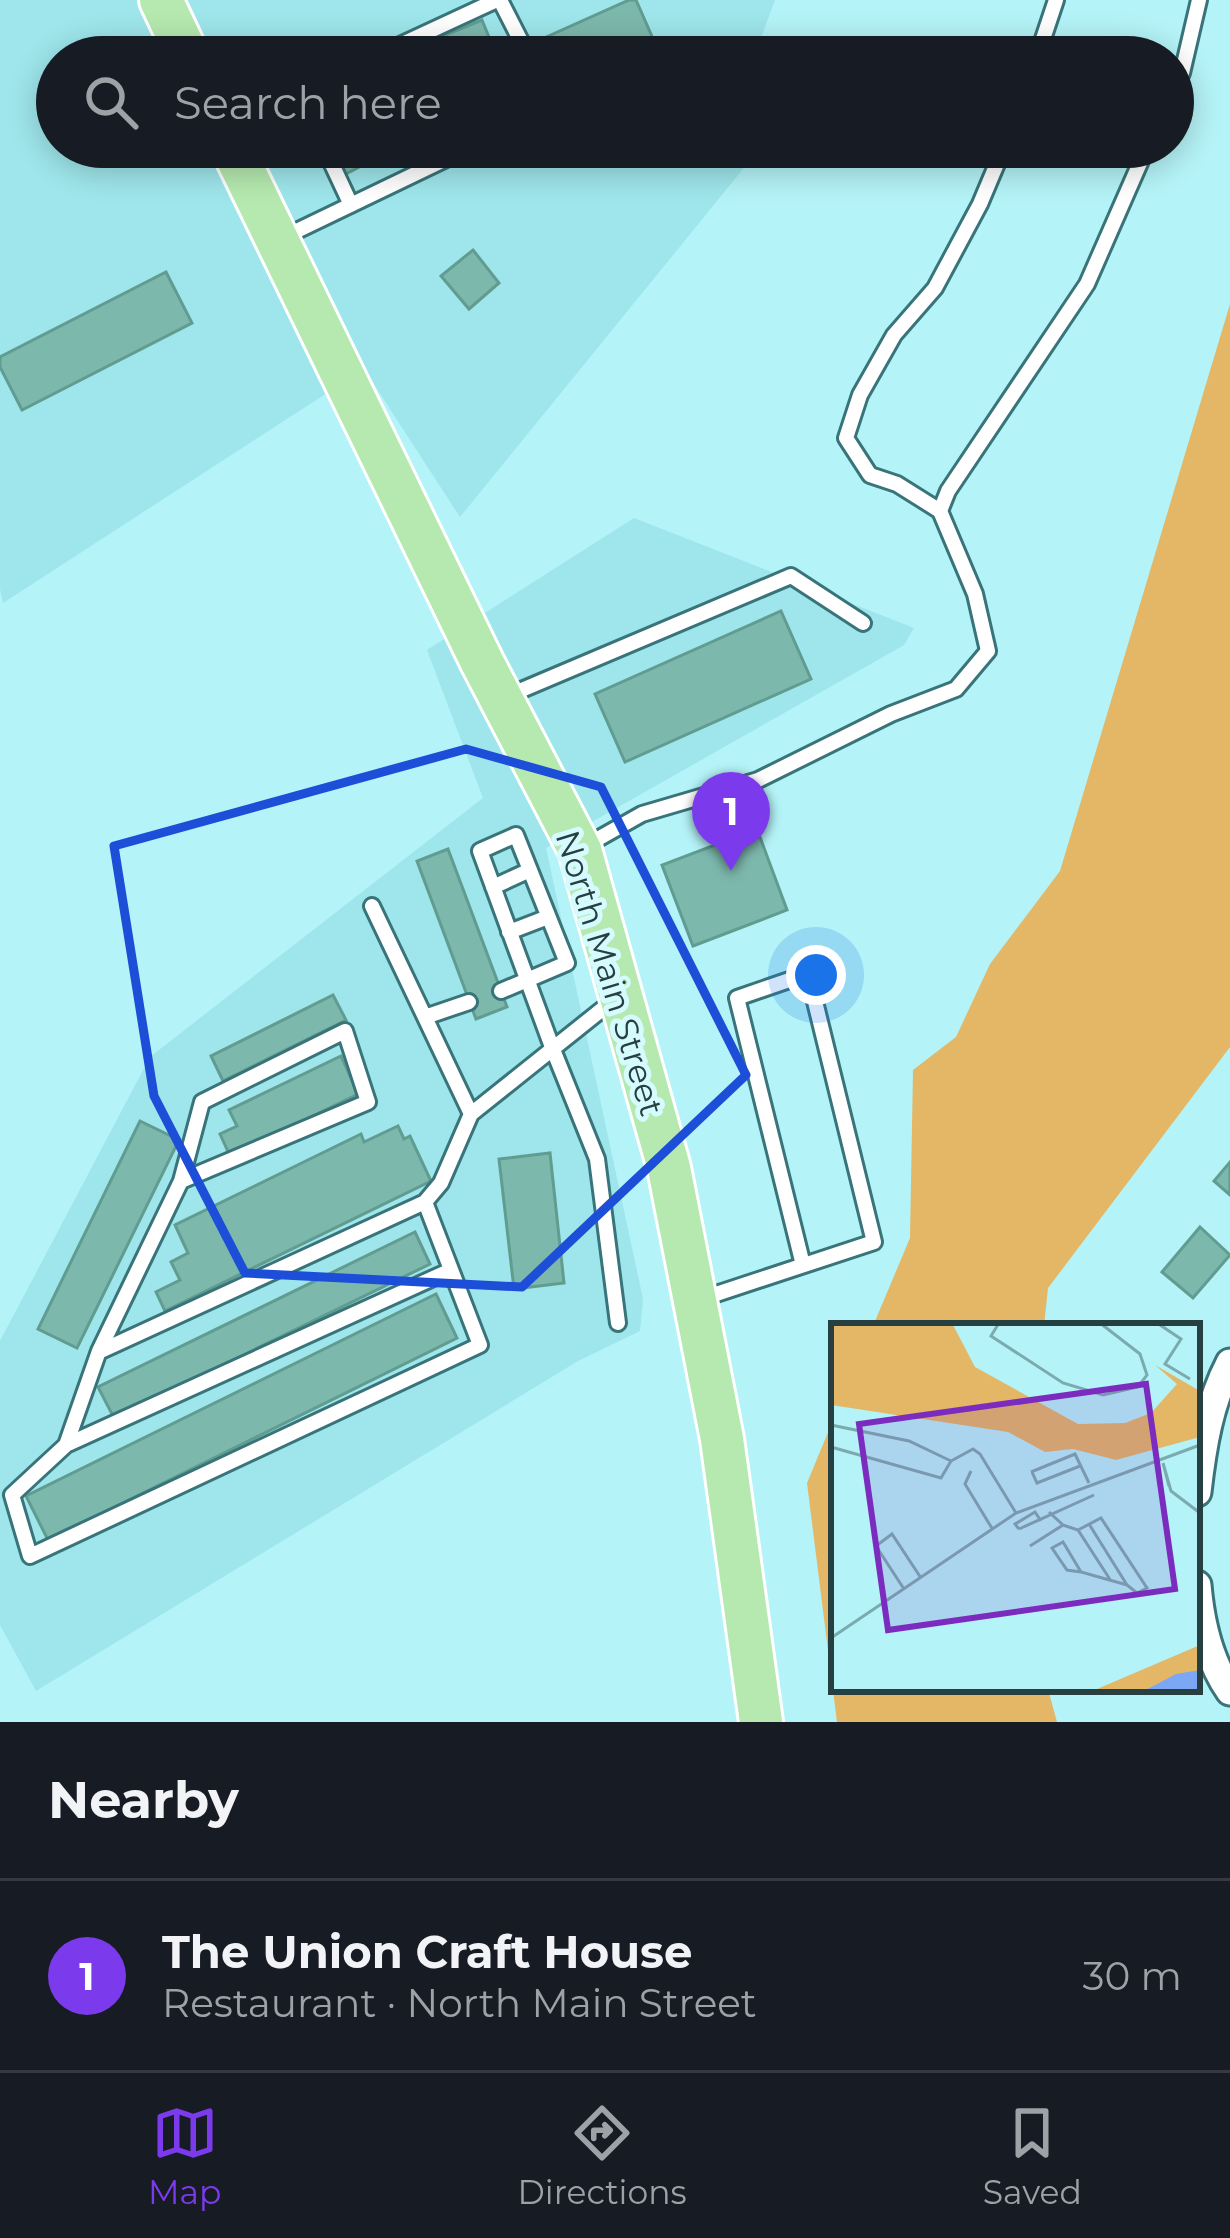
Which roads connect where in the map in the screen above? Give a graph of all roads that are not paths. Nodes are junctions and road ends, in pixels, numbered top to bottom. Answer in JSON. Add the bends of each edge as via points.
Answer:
{"nodes":[{"id":1,"x":161,"y":0,"type":"edge"},
{"id":2,"x":499,"y":0,"type":"edge"},
{"id":3,"x":1056,"y":0,"type":"edge"},
{"id":4,"x":1199,"y":0,"type":"edge"},
{"id":5,"x":178,"y":36,"type":"edge"},
{"id":6,"x":424,"y":36,"type":"edge"},
{"id":7,"x":518,"y":36,"type":"edge"},
{"id":8,"x":1044,"y":36,"type":"edge"},
{"id":9,"x":1191,"y":36,"type":"edge"},
{"id":10,"x":242,"y":168,"type":"edge"},
{"id":11,"x":334,"y":168,"type":"edge"},
{"id":12,"x":416,"y":168,"type":"edge"},
{"id":13,"x":995,"y":168,"type":"edge"},
{"id":14,"x":1138,"y":168,"type":"edge"},
{"id":15,"x":351,"y":205,"type":"junction"},
{"id":16,"x":277,"y":240,"type":"junction"},
{"id":17,"x":940,"y":511,"type":"junction"},
{"id":18,"x":863,"y":623,"type":"dead end"},
{"id":19,"x":501,"y":699,"type":"junction"},
{"id":20,"x":580,"y":850,"type":"junction"},
{"id":21,"x":530,"y":870,"type":"junction"},
{"id":22,"x":493,"y":887,"type":"junction"},
{"id":23,"x":373,"y":906,"type":"dead end"},
{"id":24,"x":548,"y":917,"type":"junction"},
{"id":25,"x":509,"y":932,"type":"junction"},
{"id":26,"x":833,"y":965,"type":"dead end"},
{"id":27,"x":808,"y":973,"type":"junction"},
{"id":28,"x":528,"y":982,"type":"junction"},
{"id":29,"x":501,"y":992,"type":"dead end"},
{"id":30,"x":619,"y":996,"type":"junction"},
{"id":31,"x":469,"y":1002,"type":"dead end"},
{"id":32,"x":425,"y":1017,"type":"junction"},
{"id":33,"x":552,"y":1047,"type":"junction"},
{"id":34,"x":471,"y":1114,"type":"junction"},
{"id":35,"x":181,"y":1181,"type":"junction"},
{"id":36,"x":424,"y":1202,"type":"junction"},
{"id":37,"x":803,"y":1265,"type":"junction"},
{"id":38,"x":451,"y":1270,"type":"junction"},
{"id":39,"x":696,"y":1301,"type":"junction"},
{"id":40,"x":618,"y":1323,"type":"dead end"},
{"id":41,"x":99,"y":1351,"type":"junction"},
{"id":42,"x":1230,"y":1363,"type":"edge"},
{"id":43,"x":66,"y":1445,"type":"junction"},
{"id":44,"x":1200,"y":1468,"type":"edge"},
{"id":45,"x":1200,"y":1608,"type":"edge"},
{"id":46,"x":1230,"y":1691,"type":"edge"},
{"id":47,"x":761,"y":1722,"type":"edge"}],
"edges":[{"from":1,"to":5,"type":"main road"},
{"from":2,"to":6,"type":"lane"},
{"from":2,"to":7,"type":"lane"},
{"from":3,"to":8,"type":"lane"},
{"from":4,"to":9,"type":"lane"},
{"from":10,"to":16,"type":"main road","name":"North Main Street"},
{"from":11,"to":15,"type":"lane"},
{"from":12,"to":15,"type":"lane"},
{"from":13,"to":17,"type":"lane","via":[[935,288],[894,335],[860,395],[846,438],[870,475]]},
{"from":14,"to":17,"type":"lane","via":[[1087,284]]},
{"from":15,"to":16,"type":"lane"},
{"from":16,"to":19,"type":"main road","name":"North Main Street"},
{"from":17,"to":20,"type":"lane","via":[[975,594],[988,651],[956,689],[758,780],[642,814]]},
{"from":18,"to":19,"type":"lane","via":[[791,576]]},
{"from":19,"to":20,"type":"main road","name":"North Main Street"},
{"from":20,"to":30,"type":"main road","name":"North Main Street"},
{"from":21,"to":22,"type":"lane"},
{"from":21,"to":22,"type":"lane","via":[[516,835],[480,851]]},
{"from":21,"to":24,"type":"lane"},
{"from":22,"to":25,"type":"lane"},
{"from":23,"to":32,"type":"lane"},
{"from":24,"to":25,"type":"lane"},
{"from":24,"to":28,"type":"lane","via":[[567,963]]},
{"from":25,"to":28,"type":"lane"},
{"from":26,"to":27,"type":"lane"},
{"from":27,"to":37,"type":"lane","via":[[737,998]]},
{"from":27,"to":37,"type":"lane","via":[[874,1242]]},
{"from":28,"to":29,"type":"lane"},
{"from":28,"to":33,"type":"lane"},
{"from":30,"to":33,"type":"lane"},
{"from":30,"to":39,"type":"main road","name":"North Main Street","via":[[669,1168]]},
{"from":31,"to":32,"type":"lane"},
{"from":32,"to":34,"type":"lane"},
{"from":33,"to":34,"type":"lane"},
{"from":33,"to":40,"type":"lane","via":[[597,1159]]},
{"from":34,"to":36,"type":"lane","via":[[442,1183]]},
{"from":35,"to":35,"type":"lane","via":[[202,1102],[345,1031],[368,1102]]},
{"from":35,"to":41,"type":"lane"},
{"from":36,"to":38,"type":"lane"},
{"from":36,"to":41,"type":"lane"},
{"from":37,"to":39,"type":"lane"},
{"from":38,"to":43,"type":"lane"},
{"from":38,"to":43,"type":"lane","via":[[480,1345],[30,1556],[12,1495]]},
{"from":39,"to":47,"type":"main road","name":"North Main Street"},
{"from":41,"to":43,"type":"lane"},
{"from":42,"to":44,"type":"street","via":[[1216,1390]]},
{"from":45,"to":46,"type":"street"}]}
